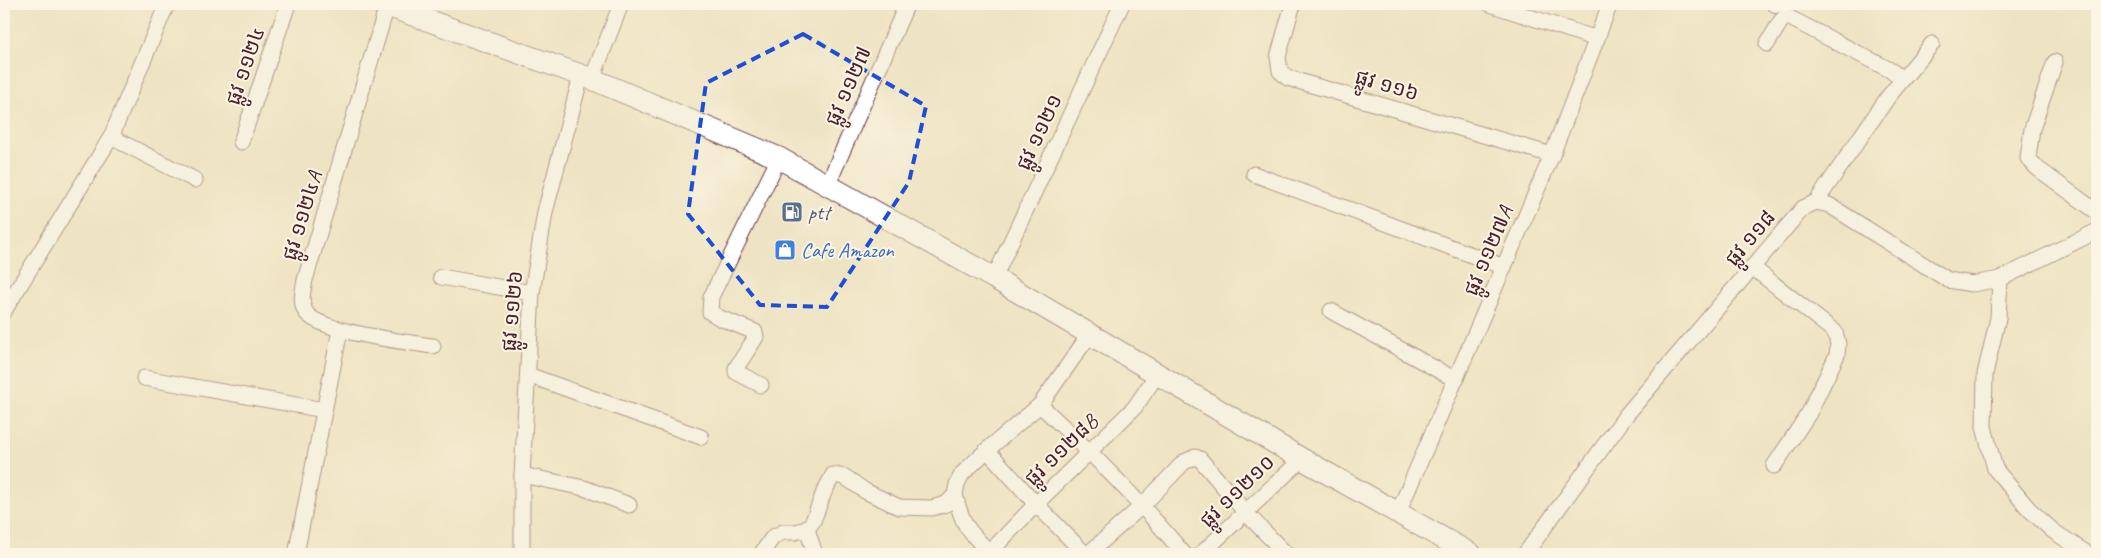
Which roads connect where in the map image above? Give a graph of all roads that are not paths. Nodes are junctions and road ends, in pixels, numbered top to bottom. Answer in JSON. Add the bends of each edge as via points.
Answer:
{"nodes":[{"id":1,"x":167,"y":4,"type":"edge"},
{"id":2,"x":288,"y":4,"type":"edge"},
{"id":3,"x":621,"y":4,"type":"edge"},
{"id":4,"x":907,"y":4,"type":"edge"},
{"id":5,"x":1122,"y":4,"type":"edge"},
{"id":6,"x":1293,"y":4,"type":"edge"},
{"id":7,"x":1490,"y":4,"type":"edge"},
{"id":8,"x":1610,"y":4,"type":"edge"},
{"id":9,"x":384,"y":5,"type":"edge"},
{"id":10,"x":1597,"y":39,"type":"junction"},
{"id":11,"x":1767,"y":44,"type":"dead end"},
{"id":12,"x":1932,"y":44,"type":"dead end"},
{"id":13,"x":2055,"y":62,"type":"dead end"},
{"id":14,"x":587,"y":77,"type":"junction"},
{"id":15,"x":1904,"y":79,"type":"junction"},
{"id":16,"x":111,"y":137,"type":"junction"},
{"id":17,"x":242,"y":142,"type":"dead end"},
{"id":18,"x":1552,"y":155,"type":"junction"},
{"id":19,"x":779,"y":158,"type":"junction"},
{"id":20,"x":1254,"y":174,"type":"dead end"},
{"id":21,"x":195,"y":180,"type":"dead end"},
{"id":22,"x":828,"y":184,"type":"junction"},
{"id":23,"x":1816,"y":202,"type":"junction"},
{"id":24,"x":2097,"y":212,"type":"edge"},
{"id":25,"x":2097,"y":231,"type":"edge"},
{"id":26,"x":1504,"y":267,"type":"junction"},
{"id":27,"x":1752,"y":267,"type":"junction"},
{"id":28,"x":441,"y":277,"type":"dead end"},
{"id":29,"x":994,"y":278,"type":"junction"},
{"id":30,"x":2000,"y":279,"type":"junction"},
{"id":31,"x":532,"y":292,"type":"junction"},
{"id":32,"x":4,"y":311,"type":"edge"},
{"id":33,"x":1331,"y":311,"type":"dead end"},
{"id":34,"x":340,"y":330,"type":"junction"},
{"id":35,"x":1090,"y":334,"type":"junction"},
{"id":36,"x":433,"y":346,"type":"dead end"},
{"id":37,"x":1158,"y":374,"type":"junction"},
{"id":38,"x":528,"y":375,"type":"junction"},
{"id":39,"x":144,"y":378,"type":"dead end"},
{"id":40,"x":1456,"y":380,"type":"junction"},
{"id":41,"x":762,"y":384,"type":"dead end"},
{"id":42,"x":1040,"y":405,"type":"junction"},
{"id":43,"x":324,"y":410,"type":"junction"},
{"id":44,"x":701,"y":437,"type":"dead end"},
{"id":45,"x":987,"y":450,"type":"junction"},
{"id":46,"x":1091,"y":452,"type":"junction"},
{"id":47,"x":1302,"y":458,"type":"junction"},
{"id":48,"x":1774,"y":466,"type":"dead end"},
{"id":49,"x":522,"y":475,"type":"junction"},
{"id":50,"x":955,"y":495,"type":"junction"},
{"id":51,"x":1036,"y":504,"type":"junction"},
{"id":52,"x":629,"y":505,"type":"dead end"},
{"id":53,"x":1143,"y":505,"type":"junction"},
{"id":54,"x":1246,"y":513,"type":"junction"},
{"id":55,"x":1398,"y":513,"type":"junction"},
{"id":56,"x":807,"y":528,"type":"junction"},
{"id":57,"x":991,"y":553,"type":"edge"},
{"id":58,"x":296,"y":554,"type":"edge"},
{"id":59,"x":522,"y":554,"type":"edge"},
{"id":60,"x":760,"y":554,"type":"edge"},
{"id":61,"x":815,"y":554,"type":"edge"},
{"id":62,"x":1086,"y":554,"type":"edge"},
{"id":63,"x":1184,"y":554,"type":"edge"},
{"id":64,"x":1201,"y":554,"type":"edge"},
{"id":65,"x":1286,"y":554,"type":"edge"},
{"id":66,"x":1471,"y":554,"type":"edge"},
{"id":67,"x":1525,"y":554,"type":"edge"},
{"id":68,"x":2088,"y":554,"type":"edge"}],
"edges":[{"from":1,"to":16,"type":"street"},
{"from":2,"to":17,"type":"street","name":"ផ្លូវ ១១២៤"},
{"from":3,"to":14,"type":"street","name":"ផ្លូវ ១១២៦"},
{"from":4,"to":22,"type":"street","name":"ផ្លូវ ១១២៧"},
{"from":5,"to":29,"type":"street","name":"ផ្លូវ ១១២១"},
{"from":6,"to":18,"type":"street","name":"ផ្លូវ ១១៦","via":[[1278,58],[1280,70],[1288,78]]},
{"from":7,"to":10,"type":"street"},
{"from":8,"to":10,"type":"street","name":"ផ្លូវ ១១២៧A"},
{"from":9,"to":14,"type":"main road"},
{"from":9,"to":34,"type":"street","name":"ផ្លូវ ១១២៤A","via":[[301,300],[305,312],[321,324]]},
{"from":10,"to":18,"type":"street","name":"ផ្លូវ ១១២៧A"},
{"from":11,"to":15,"type":"street","via":[[1786,16]]},
{"from":12,"to":15,"type":"street"},
{"from":13,"to":24,"type":"street","via":[[2032,129],[2028,158]]},
{"from":14,"to":19,"type":"main road"},
{"from":14,"to":31,"type":"street","name":"ផ្លូវ ១១២៦","via":[[545,212]]},
{"from":15,"to":23,"type":"street","via":[[1888,97]]},
{"from":16,"to":21,"type":"street"},
{"from":16,"to":32,"type":"street"},
{"from":18,"to":26,"type":"street","name":"ផ្លូវ ១១២៧A"},
{"from":19,"to":22,"type":"main road"},
{"from":19,"to":41,"type":"street","via":[[709,304],[710,312],[755,332],[756,336],[736,372]]},
{"from":20,"to":26,"type":"street"},
{"from":22,"to":29,"type":"main road"},
{"from":23,"to":27,"type":"street","name":"ផ្លូវ ១១៨","via":[[1803,208]]},
{"from":23,"to":30,"type":"street","via":[[1829,205],[1948,280],[1972,284]]},
{"from":25,"to":30,"type":"street"},
{"from":26,"to":40,"type":"street","name":"ផ្លូវ ១១២៧A"},
{"from":27,"to":48,"type":"street","via":[[1835,332],[1838,344],[1837,355],[1809,413]]},
{"from":27,"to":67,"type":"street","name":"ផ្លូវ ១១៨","via":[[1627,414]]},
{"from":28,"to":31,"type":"street"},
{"from":29,"to":35,"type":"main road"},
{"from":30,"to":68,"type":"street","via":[[1998,318],[1985,374],[1984,427],[1995,469],[2053,531]]},
{"from":31,"to":38,"type":"street","name":"ផ្លូវ ១១២៦"},
{"from":33,"to":40,"type":"street"},
{"from":34,"to":36,"type":"street","name":"ផ្លូវ ១១២៤A"},
{"from":34,"to":43,"type":"street"},
{"from":35,"to":37,"type":"main road"},
{"from":35,"to":42,"type":"street"},
{"from":37,"to":46,"type":"street","name":"ផ្លូវ ១១២៨B","via":[[1135,407]]},
{"from":37,"to":47,"type":"main road"},
{"from":38,"to":44,"type":"street"},
{"from":38,"to":49,"type":"street","name":"ផ្លូវ ១១២៦"},
{"from":39,"to":43,"type":"street"},
{"from":40,"to":55,"type":"street","name":"ផ្លូវ ១១២៧A"},
{"from":42,"to":45,"type":"street"},
{"from":42,"to":46,"type":"street"},
{"from":43,"to":58,"type":"street"},
{"from":45,"to":50,"type":"street","via":[[962,474]]},
{"from":45,"to":51,"type":"street"},
{"from":46,"to":51,"type":"street","name":"ផ្លូវ ១១២៨B"},
{"from":46,"to":53,"type":"street"},
{"from":47,"to":54,"type":"street","name":"ផ្លូវ ១១២១០"},
{"from":47,"to":55,"type":"main road"},
{"from":49,"to":52,"type":"street","via":[[584,488]]},
{"from":49,"to":59,"type":"street","name":"ផ្លូវ ១១២៦"},
{"from":50,"to":56,"type":"street","via":[[946,504],[932,508],[899,507],[865,491],[845,477],[833,476]]},
{"from":50,"to":57,"type":"street","via":[[964,525]]},
{"from":51,"to":57,"type":"street","name":"ផ្លូវ ១១២៨B"},
{"from":51,"to":62,"type":"street"},
{"from":53,"to":54,"type":"street","via":[[1184,462],[1195,457]]},
{"from":53,"to":62,"type":"street"},
{"from":53,"to":63,"type":"street"},
{"from":54,"to":64,"type":"street","name":"ផ្លូវ ១១២១០"},
{"from":54,"to":65,"type":"street"},
{"from":55,"to":66,"type":"main road"},
{"from":56,"to":60,"type":"street","via":[[773,537]]},
{"from":56,"to":61,"type":"street"}]}
